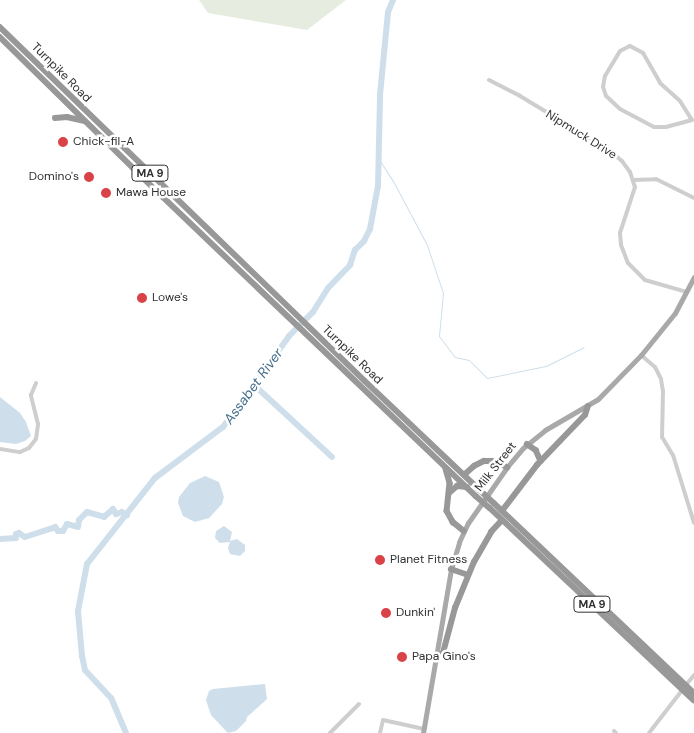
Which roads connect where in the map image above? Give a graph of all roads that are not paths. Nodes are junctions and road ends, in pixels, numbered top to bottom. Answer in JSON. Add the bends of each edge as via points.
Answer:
{"nodes":[{"id":1,"x":0,"y":27,"type":"edge"},
{"id":2,"x":0,"y":36,"type":"edge"},
{"id":3,"x":489,"y":80,"type":"dead end"},
{"id":4,"x":55,"y":118,"type":"dead end"},
{"id":5,"x":693,"y":120,"type":"edge"},
{"id":6,"x":84,"y":121,"type":"junction"},
{"id":7,"x":633,"y":180,"type":"junction"},
{"id":8,"x":694,"y":198,"type":"edge"},
{"id":9,"x":694,"y":277,"type":"edge"},
{"id":10,"x":687,"y":292,"type":"junction"},
{"id":11,"x":641,"y":355,"type":"junction"},
{"id":12,"x":36,"y":383,"type":"dead end"},
{"id":13,"x":588,"y":406,"type":"junction"},
{"id":14,"x":527,"y":444,"type":"junction"},
{"id":15,"x":0,"y":450,"type":"edge"},
{"id":16,"x":541,"y":461,"type":"junction"},
{"id":17,"x":444,"y":465,"type":"junction"},
{"id":18,"x":507,"y":467,"type":"junction"},
{"id":19,"x":464,"y":475,"type":"junction"},
{"id":20,"x":467,"y":487,"type":"junction"},
{"id":21,"x":478,"y":493,"type":"junction"},
{"id":22,"x":449,"y":494,"type":"junction"},
{"id":23,"x":492,"y":505,"type":"junction"},
{"id":24,"x":502,"y":511,"type":"junction"},
{"id":25,"x":502,"y":520,"type":"junction"},
{"id":26,"x":694,"y":523,"type":"edge"},
{"id":27,"x":464,"y":531,"type":"junction"},
{"id":28,"x":451,"y":569,"type":"junction"},
{"id":29,"x":468,"y":575,"type":"junction"},
{"id":30,"x":435,"y":658,"type":"junction"},
{"id":31,"x":694,"y":675,"type":"edge"},
{"id":32,"x":684,"y":687,"type":"junction"},
{"id":33,"x":694,"y":693,"type":"edge"},
{"id":34,"x":694,"y":700,"type":"edge"},
{"id":35,"x":359,"y":704,"type":"dead end"},
{"id":36,"x":423,"y":731,"type":"edge"},
{"id":37,"x":330,"y":733,"type":"edge"},
{"id":38,"x":380,"y":733,"type":"edge"},
{"id":39,"x":648,"y":733,"type":"edge"}],
"edges":[{"from":1,"to":19,"type":"highway","name":"Turnpike Road","number":"MA 9"},
{"from":2,"to":6,"type":"highway","name":"Turnpike Road","number":"MA 9"},
{"from":3,"to":7,"type":"street","name":"Nipmuck Drive","via":[[608,149],[626,166]]},
{"from":4,"to":6,"type":"highway"},
{"from":5,"to":5,"type":"street","via":[[654,127],[611,101],[603,90],[603,82],[620,51],[630,46],[640,50],[660,84],[680,101]]},
{"from":6,"to":17,"type":"highway","name":"Turnpike Road","number":"MA 9"},
{"from":7,"to":8,"type":"street","via":[[656,179]]},
{"from":7,"to":10,"type":"street","via":[[635,191],[620,234],[628,263],[645,280]]},
{"from":9,"to":10,"type":"main road","name":"Milk Street"},
{"from":10,"to":11,"type":"main road","name":"Milk Street","via":[[671,320]]},
{"from":11,"to":13,"type":"main road","name":"Milk Street"},
{"from":11,"to":26,"type":"street","via":[[655,367],[661,379],[662,437],[673,455]]},
{"from":12,"to":15,"type":"street","via":[[31,396],[38,424],[36,439],[22,451]]},
{"from":13,"to":14,"type":"main road","name":"Milk Street"},
{"from":13,"to":16,"type":"highway","via":[[583,417]]},
{"from":14,"to":16,"type":"highway","via":[[536,450]]},
{"from":14,"to":18,"type":"main road","name":"Milk Street"},
{"from":16,"to":24,"type":"highway"},
{"from":17,"to":20,"type":"highway","name":"Turnpike Road","number":"MA 9"},
{"from":17,"to":22,"type":"highway","via":[[450,479]]},
{"from":18,"to":19,"type":"highway","via":[[484,461]]},
{"from":18,"to":27,"type":"main road","name":"Milk Street"},
{"from":19,"to":21,"type":"highway","name":"Turnpike Road","number":"MA 9"},
{"from":20,"to":21,"type":"highway","name":"Turnpike Road","number":"MA 9"},
{"from":20,"to":22,"type":"highway","via":[[457,486]]},
{"from":21,"to":23,"type":"highway","name":"Turnpike Road","number":"MA 9","bridge":true},
{"from":22,"to":27,"type":"highway","via":[[446,511]]},
{"from":23,"to":24,"type":"highway","name":"Turnpike Road","number":"MA 9"},
{"from":23,"to":25,"type":"highway","name":"Turnpike Road","number":"MA 9"},
{"from":24,"to":32,"type":"highway","name":"Turnpike Road","number":"MA 9"},
{"from":25,"to":29,"type":"highway","via":[[489,535]]},
{"from":25,"to":32,"type":"highway","name":"Turnpike Road","number":"MA 9"},
{"from":27,"to":28,"type":"main road","name":"Milk Street"},
{"from":28,"to":29,"type":"highway"},
{"from":28,"to":30,"type":"main road","name":"Milk Street"},
{"from":29,"to":30,"type":"highway","via":[[443,653]]},
{"from":30,"to":36,"type":"main road","name":"Milk Street"},
{"from":31,"to":32,"type":"street"},
{"from":32,"to":33,"type":"highway","name":"Turnpike Road","number":"MA 9"},
{"from":32,"to":34,"type":"highway","name":"Turnpike Road","number":"MA 9"},
{"from":32,"to":39,"type":"street"},
{"from":35,"to":37,"type":"street"},
{"from":36,"to":38,"type":"street","via":[[383,720]]}]}
